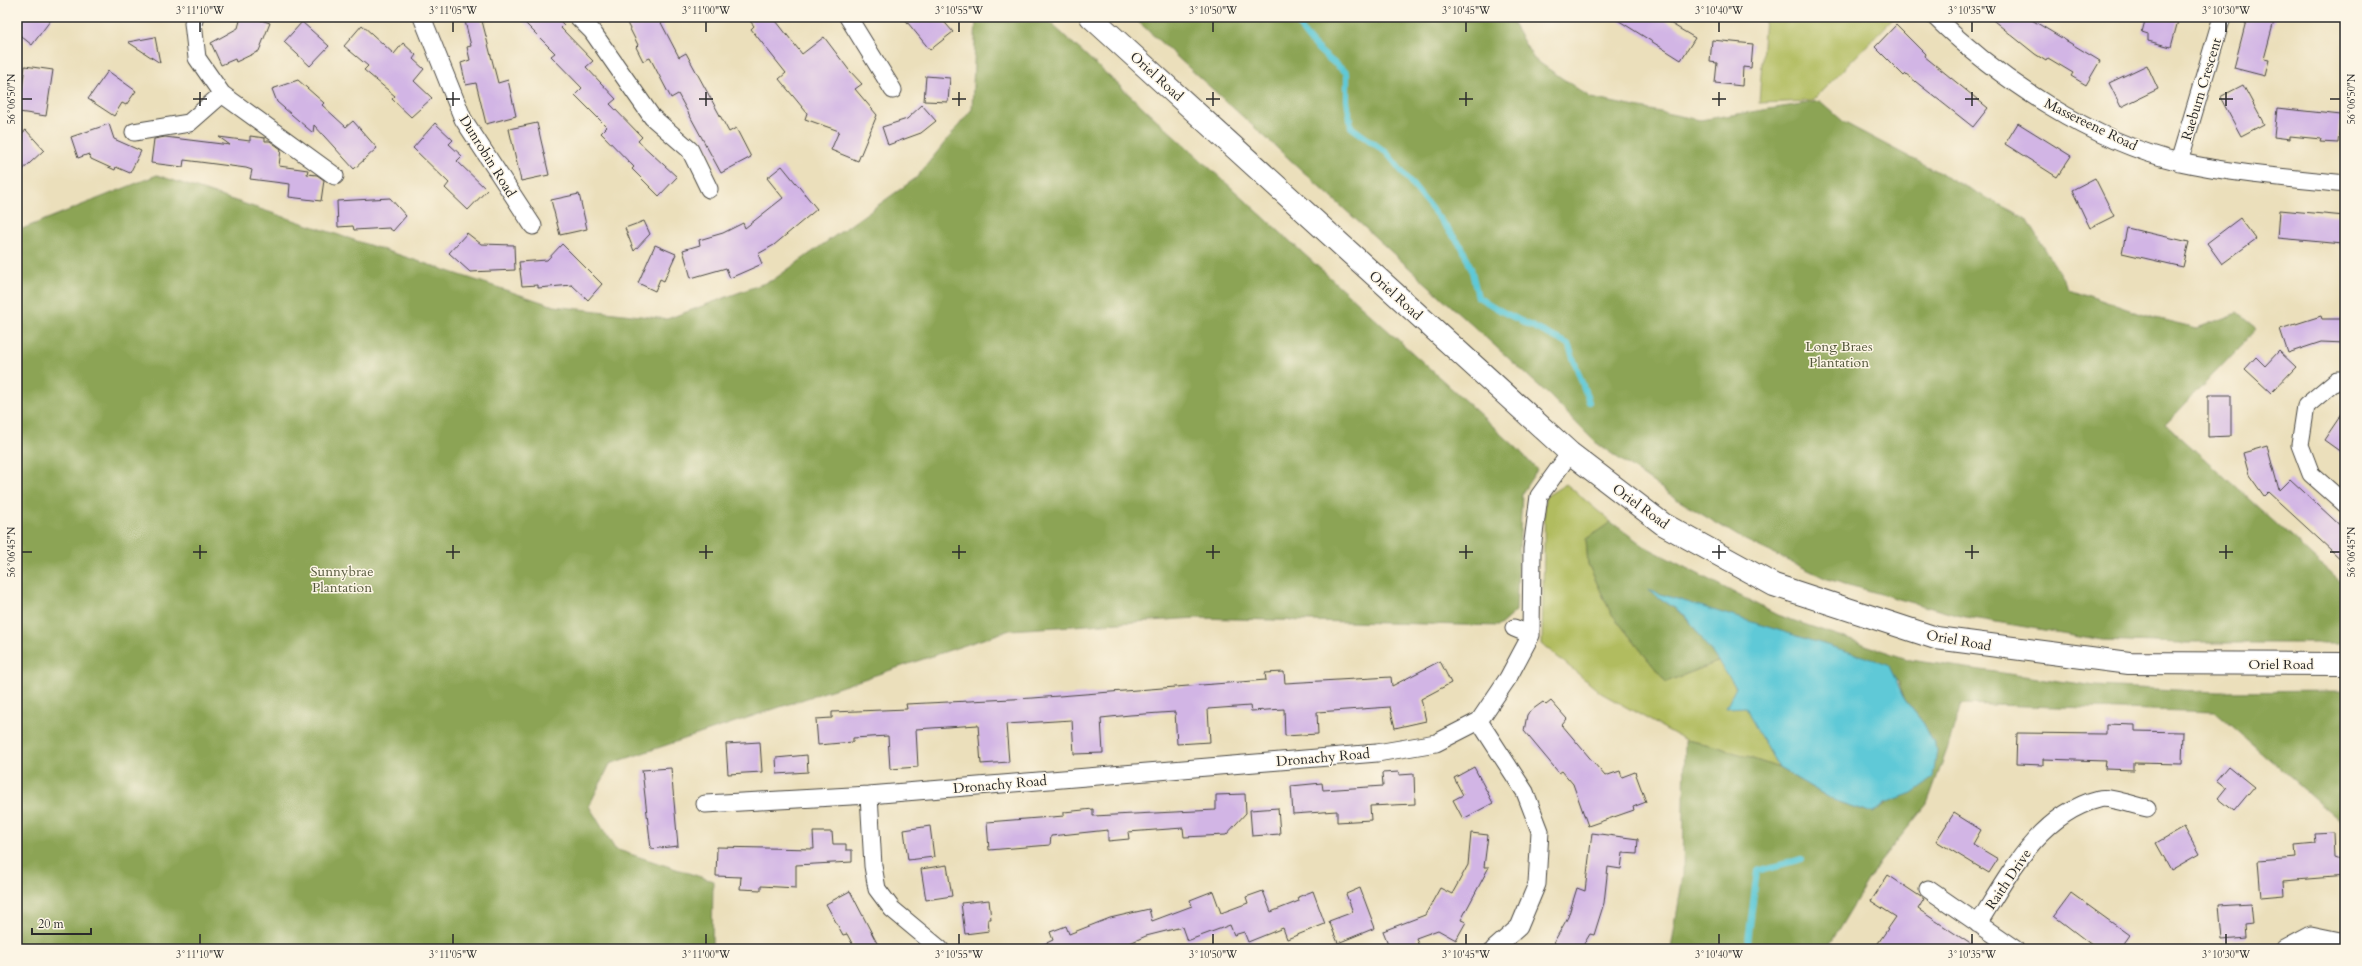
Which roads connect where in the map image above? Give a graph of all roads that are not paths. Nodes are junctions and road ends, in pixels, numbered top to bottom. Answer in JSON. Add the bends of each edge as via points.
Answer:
{"nodes":[{"id":1,"x":195,"y":17,"type":"edge"},
{"id":2,"x":422,"y":17,"type":"edge"},
{"id":3,"x":578,"y":17,"type":"edge"},
{"id":4,"x":848,"y":17,"type":"edge"},
{"id":5,"x":1091,"y":17,"type":"edge"},
{"id":6,"x":1935,"y":17,"type":"edge"},
{"id":7,"x":2222,"y":17,"type":"edge"},
{"id":8,"x":893,"y":90,"type":"dead end"},
{"id":9,"x":222,"y":94,"type":"junction"},
{"id":10,"x":134,"y":132,"type":"dead end"},
{"id":11,"x":2179,"y":162,"type":"junction"},
{"id":12,"x":335,"y":176,"type":"dead end"},
{"id":13,"x":2345,"y":184,"type":"edge"},
{"id":14,"x":709,"y":189,"type":"dead end"},
{"id":15,"x":533,"y":226,"type":"dead end"},
{"id":16,"x":2345,"y":380,"type":"edge"},
{"id":17,"x":1570,"y":453,"type":"junction"},
{"id":18,"x":2345,"y":504,"type":"edge"},
{"id":19,"x":1514,"y":628,"type":"dead end"},
{"id":20,"x":1531,"y":635,"type":"junction"},
{"id":21,"x":2345,"y":664,"type":"edge"},
{"id":22,"x":1479,"y":721,"type":"junction"},
{"id":23,"x":869,"y":794,"type":"junction"},
{"id":24,"x":705,"y":804,"type":"dead end"},
{"id":25,"x":2147,"y":808,"type":"dead end"},
{"id":26,"x":1928,"y":889,"type":"dead end"},
{"id":27,"x":1978,"y":924,"type":"junction"},
{"id":28,"x":2345,"y":945,"type":"edge"},
{"id":29,"x":2013,"y":948,"type":"edge"},
{"id":30,"x":940,"y":949,"type":"edge"},
{"id":31,"x":1494,"y":949,"type":"edge"},
{"id":32,"x":2286,"y":949,"type":"edge"}],
"edges":[{"from":1,"to":9,"type":"street","via":[[193,23],[197,58]]},
{"from":2,"to":15,"type":"street","name":"Dunrobin Road","via":[[463,119]]},
{"from":3,"to":14,"type":"street","via":[[592,31],[652,117],[690,150]]},
{"from":4,"to":8,"type":"street"},
{"from":5,"to":17,"type":"main road","name":"Oriel Road"},
{"from":6,"to":11,"type":"street","name":"Massereene Road","via":[[1977,55],[2052,108],[2121,142]]},
{"from":7,"to":11,"type":"street","name":"Raeburn Crescent"},
{"from":9,"to":10,"type":"street","via":[[189,123]]},
{"from":9,"to":12,"type":"street"},
{"from":11,"to":13,"type":"street","name":"Massereene Road"},
{"from":16,"to":18,"type":"street","via":[[2337,380],[2306,406],[2300,445],[2311,474]]},
{"from":17,"to":20,"type":"street","name":"Dronachy Road","via":[[1538,496],[1532,549]]},
{"from":17,"to":21,"type":"main road","name":"Oriel Road","via":[[1663,524],[1774,585],[1936,638],[2129,663]]},
{"from":19,"to":20,"type":"street"},
{"from":20,"to":22,"type":"street","name":"Dronachy Road","via":[[1508,678]]},
{"from":22,"to":23,"type":"street","name":"Dronachy Road","via":[[1436,743],[1377,753]]},
{"from":22,"to":31,"type":"street","via":[[1525,792],[1540,831],[1536,884],[1519,927]]},
{"from":23,"to":24,"type":"street","name":"Dronachy Road"},
{"from":23,"to":30,"type":"street","via":[[877,889],[892,909]]},
{"from":25,"to":27,"type":"street","name":"Raith Drive","via":[[2100,798],[2065,814],[2026,849]]},
{"from":26,"to":27,"type":"street","name":"Raith Drive"},
{"from":27,"to":29,"type":"street","name":"Raith Drive"},
{"from":28,"to":32,"type":"street","via":[[2340,941],[2311,935]]}]}
